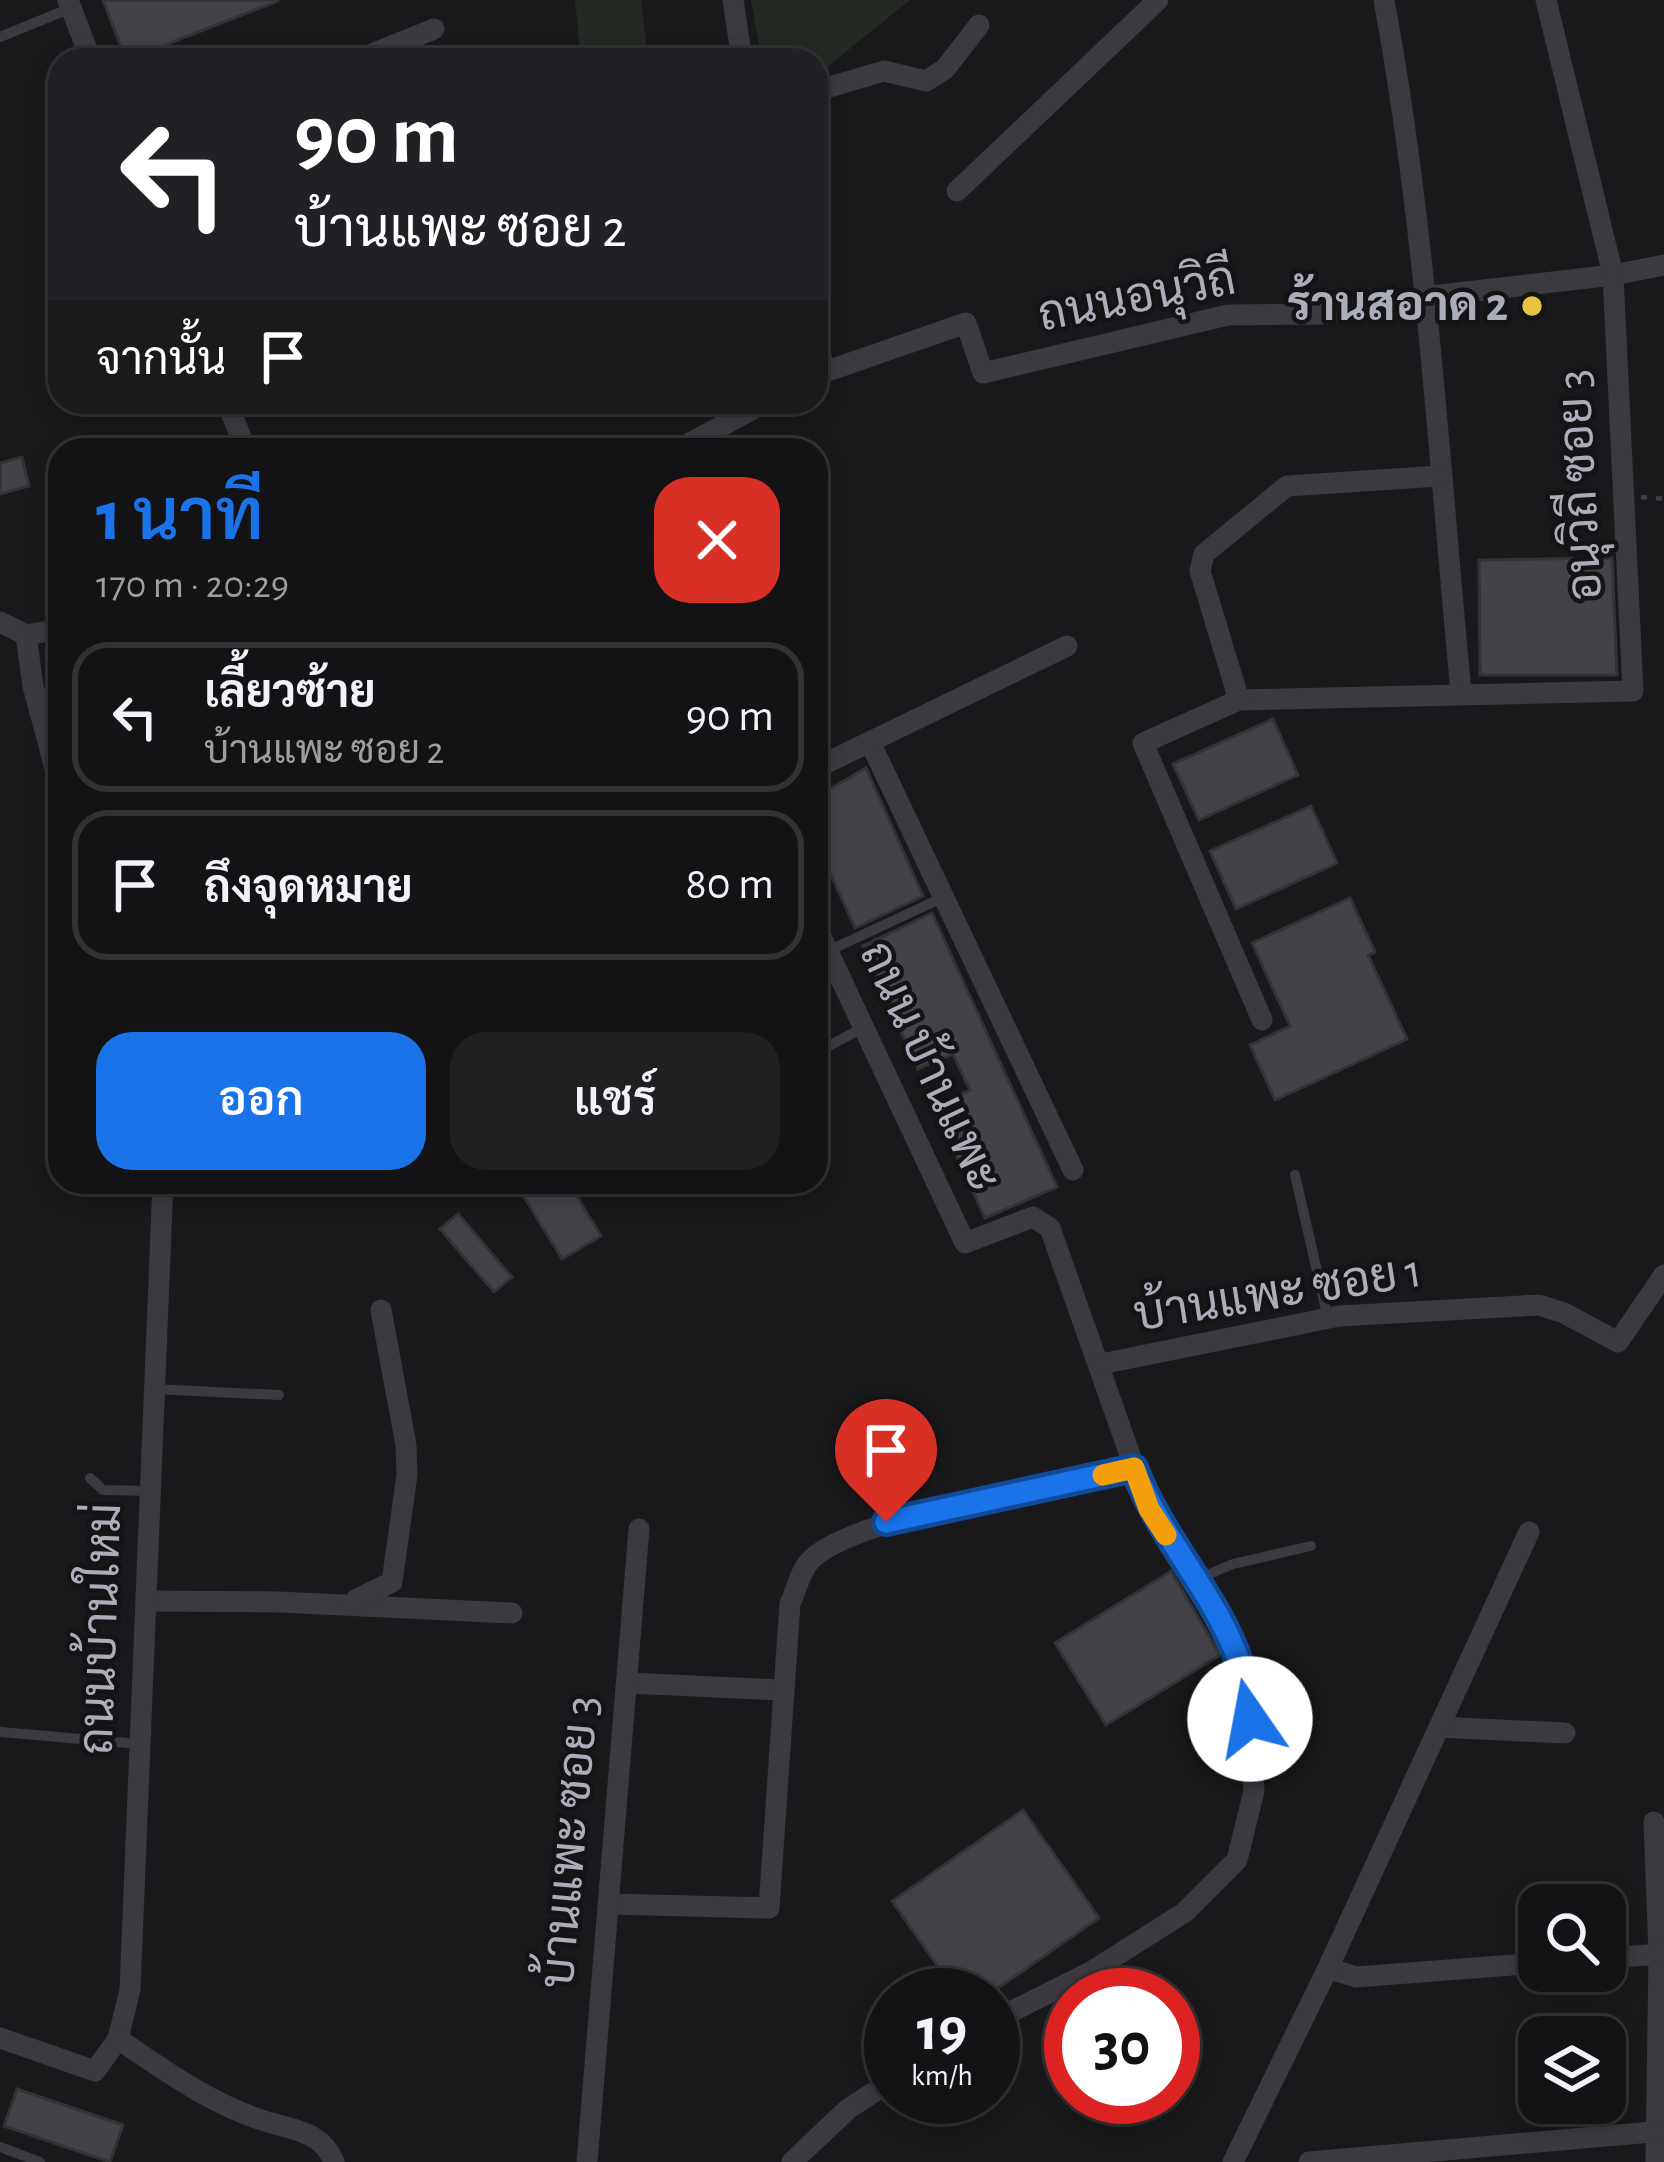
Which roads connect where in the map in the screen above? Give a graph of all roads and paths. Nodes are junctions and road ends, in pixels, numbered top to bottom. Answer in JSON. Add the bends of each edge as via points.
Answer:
{"nodes":[{"id":1,"x":733,"y":0,"type":"edge"},
{"id":2,"x":1158,"y":0,"type":"edge"},
{"id":3,"x":1384,"y":0,"type":"edge"},
{"id":4,"x":1546,"y":0,"type":"edge"},
{"id":5,"x":69,"y":4,"type":"edge"},
{"id":6,"x":979,"y":25,"type":"dead end"},
{"id":7,"x":434,"y":29,"type":"dead end"},
{"id":8,"x":0,"y":37,"type":"edge"},
{"id":9,"x":86,"y":48,"type":"edge"},
{"id":10,"x":387,"y":48,"type":"edge"},
{"id":11,"x":740,"y":48,"type":"edge"},
{"id":12,"x":828,"y":87,"type":"edge"},
{"id":13,"x":957,"y":191,"type":"dead end"},
{"id":14,"x":1664,"y":265,"type":"edge"},
{"id":15,"x":1613,"y":275,"type":"junction"},
{"id":16,"x":1423,"y":297,"type":"junction"},
{"id":17,"x":828,"y":370,"type":"edge"},
{"id":18,"x":744,"y":414,"type":"edge"},
{"id":19,"x":699,"y":438,"type":"edge"},
{"id":20,"x":1440,"y":476,"type":"junction"},
{"id":21,"x":0,"y":622,"type":"edge"},
{"id":22,"x":48,"y":631,"type":"edge"},
{"id":23,"x":26,"y":635,"type":"junction"},
{"id":24,"x":1067,"y":646,"type":"dead end"},
{"id":25,"x":1460,"y":692,"type":"junction"},
{"id":26,"x":1239,"y":700,"type":"junction"},
{"id":27,"x":48,"y":742,"type":"edge"},
{"id":28,"x":870,"y":742,"type":"junction"},
{"id":29,"x":828,"y":762,"type":"edge"},
{"id":30,"x":944,"y":897,"type":"junction"},
{"id":31,"x":828,"y":951,"type":"joint"},
{"id":32,"x":1262,"y":1020,"type":"dead end"},
{"id":33,"x":863,"y":1027,"type":"junction"},
{"id":34,"x":828,"y":1046,"type":"edge"},
{"id":35,"x":1072,"y":1170,"type":"dead end"},
{"id":36,"x":1295,"y":1175,"type":"dead end"},
{"id":37,"x":162,"y":1194,"type":"edge"},
{"id":38,"x":1664,"y":1275,"type":"edge"},
{"id":39,"x":381,"y":1310,"type":"dead end"},
{"id":40,"x":1328,"y":1319,"type":"junction"},
{"id":41,"x":1101,"y":1364,"type":"junction"},
{"id":42,"x":154,"y":1388,"type":"junction"},
{"id":43,"x":279,"y":1395,"type":"dead end"},
{"id":44,"x":1134,"y":1468,"type":"junction"},
{"id":45,"x":90,"y":1478,"type":"dead end"},
{"id":46,"x":150,"y":1491,"type":"junction"},
{"id":47,"x":639,"y":1529,"type":"dead end"},
{"id":48,"x":1529,"y":1532,"type":"dead end"},
{"id":49,"x":1311,"y":1546,"type":"dead end"},
{"id":50,"x":1195,"y":1580,"type":"junction"},
{"id":51,"x":146,"y":1600,"type":"junction"},
{"id":52,"x":353,"y":1606,"type":"junction"},
{"id":53,"x":512,"y":1613,"type":"dead end"},
{"id":54,"x":627,"y":1683,"type":"junction"},
{"id":55,"x":782,"y":1690,"type":"junction"},
{"id":56,"x":1439,"y":1727,"type":"junction"},
{"id":57,"x":0,"y":1732,"type":"edge"},
{"id":58,"x":1565,"y":1733,"type":"dead end"},
{"id":59,"x":139,"y":1744,"type":"junction"},
{"id":60,"x":1654,"y":1822,"type":"dead end"},
{"id":61,"x":609,"y":1904,"type":"junction"},
{"id":62,"x":1662,"y":1954,"type":"edge"},
{"id":63,"x":1626,"y":1957,"type":"edge"},
{"id":64,"x":1518,"y":1965,"type":"edge"},
{"id":65,"x":1328,"y":1968,"type":"junction"},
{"id":66,"x":1020,"y":2007,"type":"edge"},
{"id":67,"x":0,"y":2038,"type":"edge"},
{"id":68,"x":118,"y":2038,"type":"junction"},
{"id":69,"x":864,"y":2099,"type":"edge"},
{"id":70,"x":1660,"y":2132,"type":"edge"},
{"id":71,"x":0,"y":2147,"type":"edge"},
{"id":72,"x":40,"y":2162,"type":"edge"},
{"id":73,"x":334,"y":2162,"type":"edge"},
{"id":74,"x":587,"y":2162,"type":"edge"},
{"id":75,"x":792,"y":2162,"type":"edge"},
{"id":76,"x":1233,"y":2162,"type":"edge"},
{"id":77,"x":1310,"y":2162,"type":"edge"},
{"id":78,"x":1656,"y":2162,"type":"edge"}],
"edges":[{"from":1,"to":11,"type":"street"},
{"from":2,"to":13,"type":"street"},
{"from":3,"to":16,"type":"street"},
{"from":4,"to":15,"type":"street","name":"อนุวิถี ซอย 3"},
{"from":5,"to":8,"type":"lane"},
{"from":5,"to":9,"type":"street"},
{"from":6,"to":12,"type":"street","via":[[926,81],[884,71]]},
{"from":7,"to":10,"type":"street"},
{"from":14,"to":15,"type":"street","name":"ถนนอนุวิถี"},
{"from":15,"to":16,"type":"street","name":"ถนนอนุวิถี"},
{"from":15,"to":25,"type":"street","name":"อนุวิถี ซอย 3","via":[[1633,691]]},
{"from":16,"to":17,"type":"street","name":"ถนนอนุวิถี","via":[[1324,314],[1228,315],[983,373],[966,323]]},
{"from":16,"to":20,"type":"street"},
{"from":18,"to":19,"type":"street"},
{"from":20,"to":25,"type":"street"},
{"from":20,"to":26,"type":"street","via":[[1287,486],[1204,554],[1200,571]]},
{"from":21,"to":23,"type":"street"},
{"from":22,"to":23,"type":"street"},
{"from":23,"to":27,"type":"street"},
{"from":24,"to":28,"type":"street"},
{"from":25,"to":26,"type":"street"},
{"from":26,"to":32,"type":"street","via":[[1143,743]]},
{"from":28,"to":29,"type":"street"},
{"from":28,"to":30,"type":"street"},
{"from":30,"to":31,"type":"lane"},
{"from":30,"to":35,"type":"street"},
{"from":31,"to":33,"type":"street","name":"ถนน บ้านแพะ"},
{"from":33,"to":34,"type":"lane"},
{"from":33,"to":41,"type":"street","name":"ถนน บ้านแพะ","via":[[965,1244],[1033,1217],[1050,1228]]},
{"from":36,"to":40,"type":"lane"},
{"from":37,"to":42,"type":"street","name":"ถนนบ้านใหม่"},
{"from":38,"to":40,"type":"street","name":"บ้านแพะ ซอย 1","via":[[1618,1342],[1539,1305]]},
{"from":39,"to":52,"type":"street","via":[[406,1433],[406,1474],[392,1582]]},
{"from":40,"to":41,"type":"street","name":"บ้านแพะ ซอย 1"},
{"from":41,"to":44,"type":"street"},
{"from":42,"to":43,"type":"lane"},
{"from":42,"to":46,"type":"street","name":"ถนนบ้านใหม่"},
{"from":44,"to":50,"type":"street","via":[[1149,1509]]},
{"from":44,"to":55,"type":"street","via":[[841,1538],[808,1562],[790,1604]]},
{"from":45,"to":46,"type":"lane","via":[[103,1490]]},
{"from":46,"to":51,"type":"street","name":"ถนนบ้านใหม่"},
{"from":47,"to":54,"type":"street","name":"บ้านแพะ ซอย 3"},
{"from":48,"to":56,"type":"street"},
{"from":49,"to":50,"type":"lane"},
{"from":50,"to":66,"type":"street","via":[[1240,1665],[1250,1719],[1254,1791],[1237,1860],[1185,1912]]},
{"from":51,"to":52,"type":"street"},
{"from":51,"to":59,"type":"street","name":"ถนนบ้านใหม่"},
{"from":52,"to":53,"type":"street"},
{"from":54,"to":55,"type":"street"},
{"from":54,"to":61,"type":"street","name":"บ้านแพะ ซอย 3"},
{"from":55,"to":61,"type":"street","via":[[770,1908]]},
{"from":56,"to":58,"type":"street"},
{"from":56,"to":65,"type":"street"},
{"from":57,"to":59,"type":"lane"},
{"from":59,"to":68,"type":"street","name":"ถนนบ้านใหม่","via":[[130,1990]]},
{"from":60,"to":62,"type":"street"},
{"from":61,"to":74,"type":"street","name":"บ้านแพะ ซอย 3"},
{"from":62,"to":63,"type":"street"},
{"from":62,"to":70,"type":"street"},
{"from":64,"to":65,"type":"street","via":[[1356,1977]]},
{"from":65,"to":76,"type":"street"},
{"from":67,"to":68,"type":"street","name":"ถนนบ้านใหม่","via":[[95,2071]]},
{"from":68,"to":73,"type":"street","via":[[214,2104],[304,2129]]},
{"from":69,"to":75,"type":"street"},
{"from":70,"to":77,"type":"street"},
{"from":70,"to":78,"type":"street"},
{"from":71,"to":72,"type":"lane"}]}
